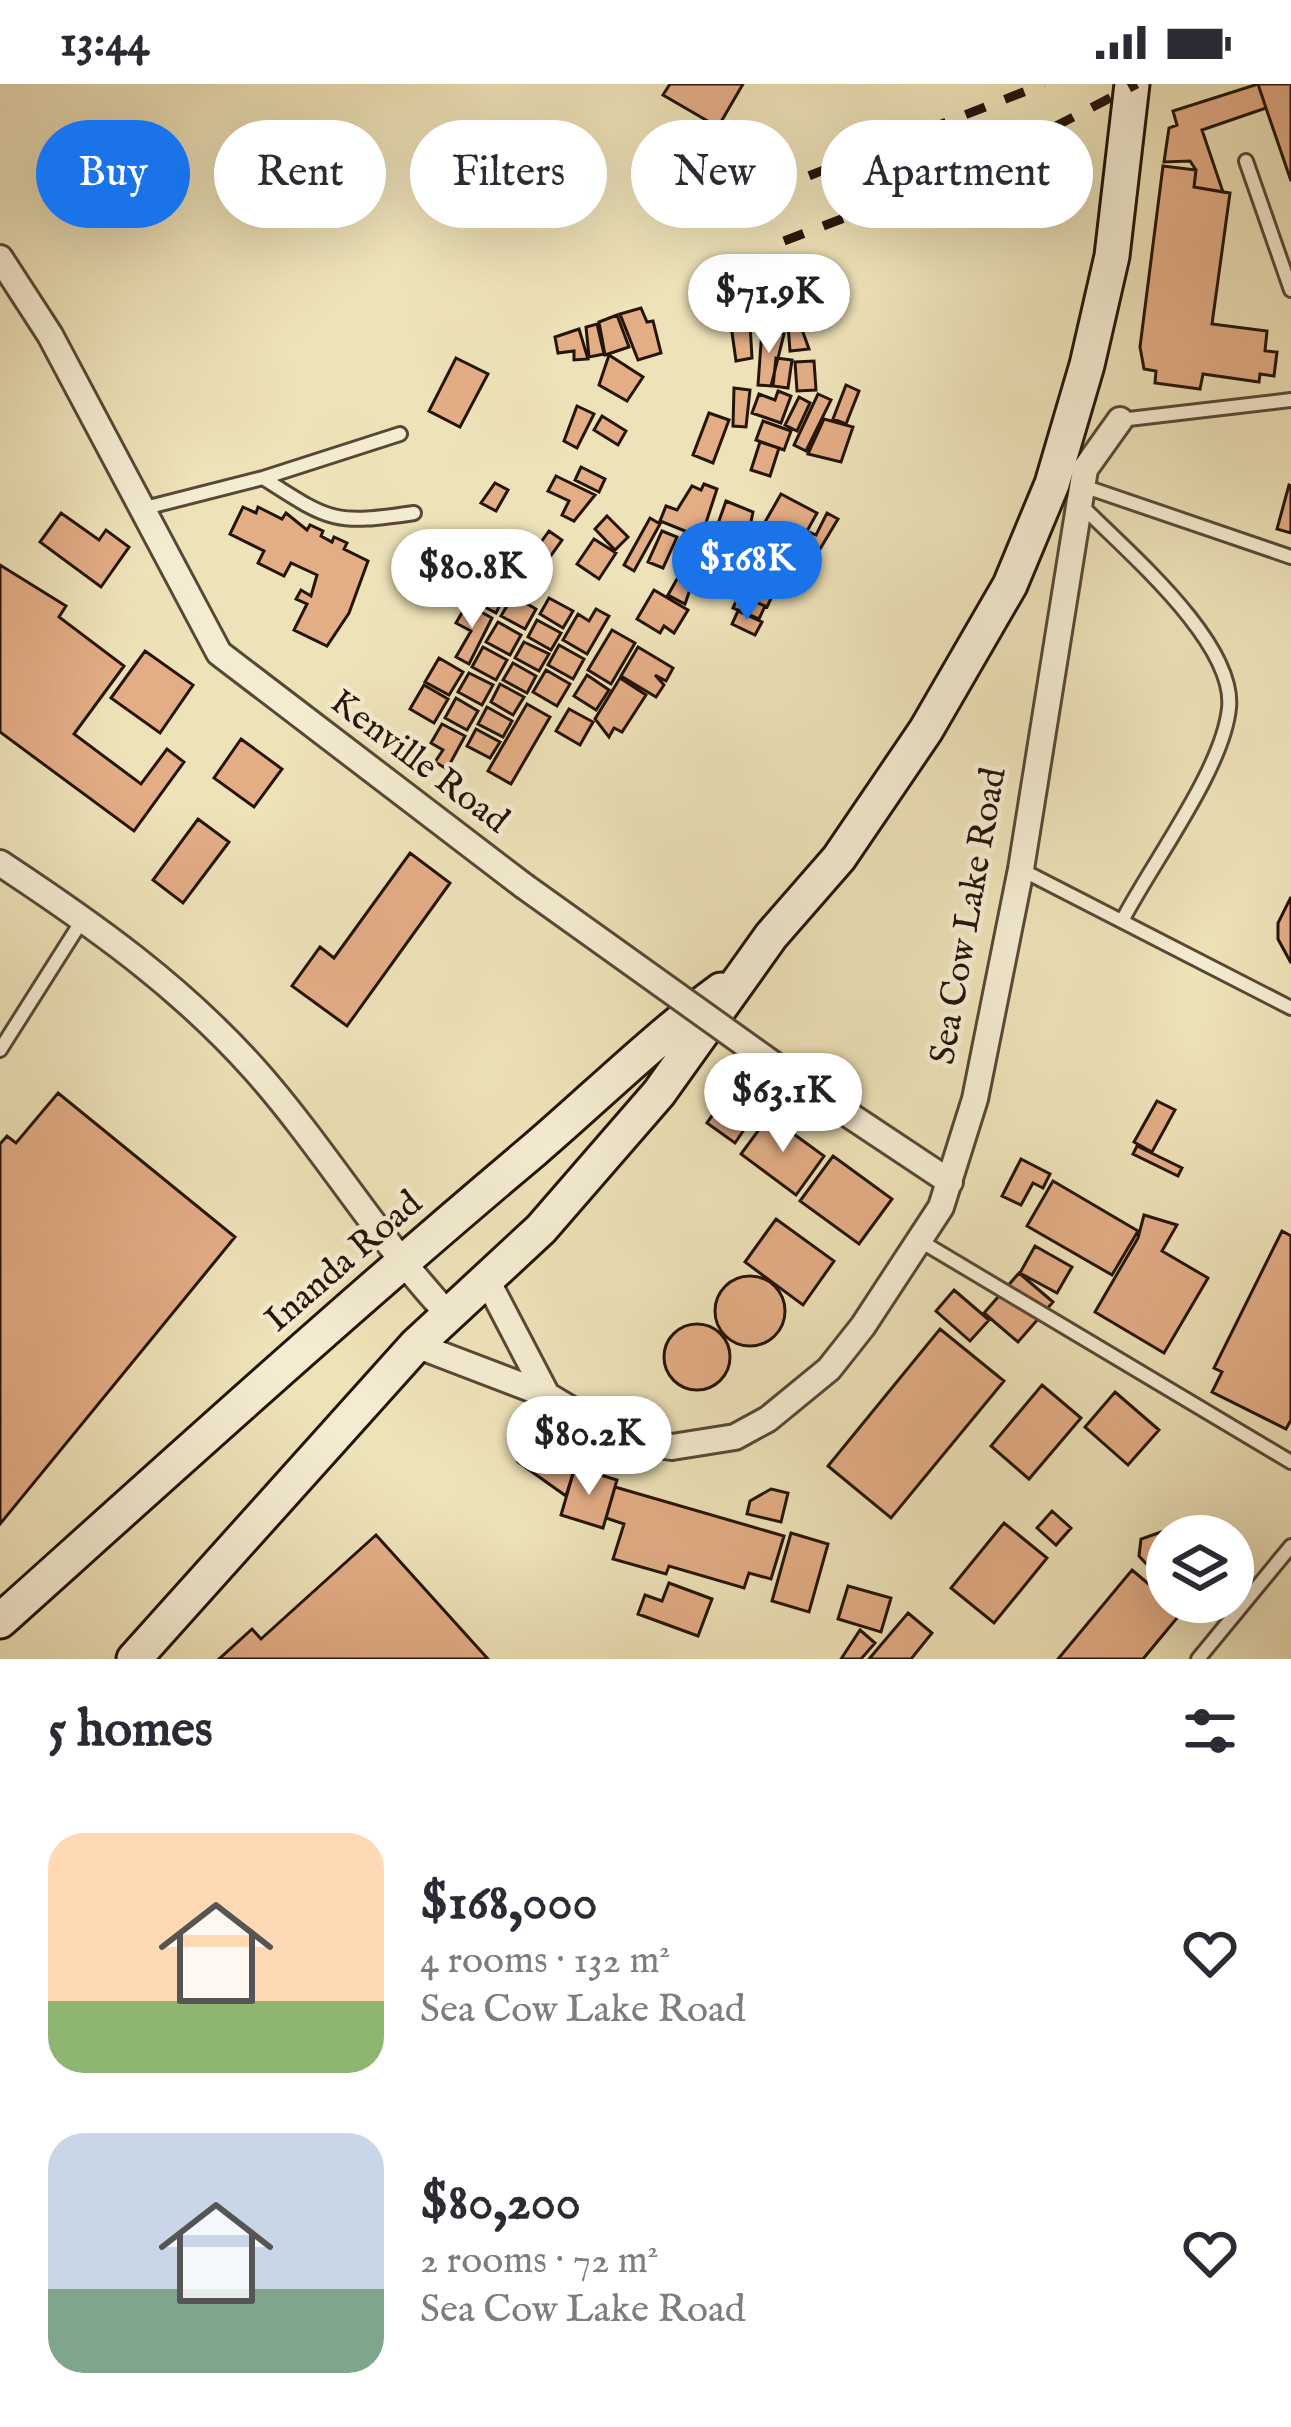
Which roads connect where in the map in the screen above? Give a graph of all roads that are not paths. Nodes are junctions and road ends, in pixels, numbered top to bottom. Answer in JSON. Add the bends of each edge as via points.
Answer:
{"nodes":[{"id":1,"x":1132,"y":84,"type":"edge"},
{"id":2,"x":1246,"y":161,"type":"dead end"},
{"id":3,"x":0,"y":258,"type":"edge"},
{"id":4,"x":1291,"y":290,"type":"edge"},
{"id":5,"x":1291,"y":390,"type":"edge"},
{"id":6,"x":1291,"y":400,"type":"edge"},
{"id":7,"x":1273,"y":403,"type":"junction"},
{"id":8,"x":1120,"y":420,"type":"joint"},
{"id":9,"x":400,"y":434,"type":"dead end"},
{"id":10,"x":263,"y":478,"type":"junction"},
{"id":11,"x":1080,"y":495,"type":"junction"},
{"id":12,"x":140,"y":509,"type":"junction"},
{"id":13,"x":414,"y":513,"type":"dead end"},
{"id":14,"x":1291,"y":557,"type":"edge"},
{"id":15,"x":0,"y":863,"type":"edge"},
{"id":16,"x":1021,"y":869,"type":"junction"},
{"id":17,"x":83,"y":918,"type":"junction"},
{"id":18,"x":1123,"y":921,"type":"junction"},
{"id":19,"x":746,"y":971,"type":"junction"},
{"id":20,"x":1291,"y":1008,"type":"edge"},
{"id":21,"x":0,"y":1050,"type":"edge"},
{"id":22,"x":950,"y":1182,"type":"junction"},
{"id":23,"x":922,"y":1242,"type":"junction"},
{"id":24,"x":399,"y":1262,"type":"junction"},
{"id":25,"x":488,"y":1282,"type":"junction"},
{"id":26,"x":448,"y":1314,"type":"junction"},
{"id":27,"x":416,"y":1345,"type":"junction"},
{"id":28,"x":547,"y":1395,"type":"junction"},
{"id":29,"x":1291,"y":1462,"type":"edge"},
{"id":30,"x":1291,"y":1546,"type":"edge"},
{"id":31,"x":0,"y":1621,"type":"edge"},
{"id":32,"x":134,"y":1659,"type":"edge"},
{"id":33,"x":1198,"y":1659,"type":"edge"}],
"edges":[{"from":1,"to":19,"type":"main road","name":"Inanda Road","via":[[1112,256],[1088,365],[1010,585],[969,662],[839,858]]},
{"from":2,"to":4,"type":"lane"},
{"from":3,"to":12,"type":"street","name":"Kenville Road","via":[[50,334]]},
{"from":5,"to":7,"type":"lane"},
{"from":6,"to":7,"type":"lane"},
{"from":7,"to":8,"type":"lane"},
{"from":8,"to":11,"type":"street","name":"Sea Cow Lake Road","via":[[1096,447]]},
{"from":9,"to":10,"type":"lane"},
{"from":10,"to":12,"type":"lane"},
{"from":10,"to":13,"type":"lane","via":[[327,518],[351,523]]},
{"from":11,"to":14,"type":"lane"},
{"from":11,"to":16,"type":"street","name":"Sea Cow Lake Road"},
{"from":11,"to":18,"type":"lane","via":[[1191,620],[1221,666],[1230,704],[1220,746]]},
{"from":12,"to":22,"type":"street","name":"Kenville Road","bridge":true,"via":[[219,653],[524,886]]},
{"from":15,"to":17,"type":"street"},
{"from":16,"to":18,"type":"lane"},
{"from":16,"to":22,"type":"street","name":"Sea Cow Lake Road","via":[[975,1099]]},
{"from":17,"to":21,"type":"lane"},
{"from":17,"to":24,"type":"street","via":[[210,1021],[304,1129]]},
{"from":18,"to":20,"type":"lane"},
{"from":19,"to":24,"type":"main road","name":"Inanda Road","via":[[653,1039]]},
{"from":19,"to":25,"type":"main road","name":"Inanda Road","via":[[659,1093]]},
{"from":22,"to":23,"type":"street","name":"Sea Cow Lake Road"},
{"from":23,"to":28,"type":"street","name":"Sea Cow Lake Road","via":[[829,1369],[735,1437],[672,1447],[622,1440]]},
{"from":23,"to":29,"type":"lane"},
{"from":24,"to":26,"type":"street"},
{"from":24,"to":31,"type":"main road","name":"Inanda Road"},
{"from":25,"to":26,"type":"main road","name":"Inanda Road"},
{"from":25,"to":28,"type":"street"},
{"from":26,"to":27,"type":"main road","name":"Inanda Road"},
{"from":27,"to":28,"type":"street","name":"Sea Cow Lake Road"},
{"from":27,"to":32,"type":"main road","name":"Inanda Road"},
{"from":30,"to":33,"type":"lane"}]}
